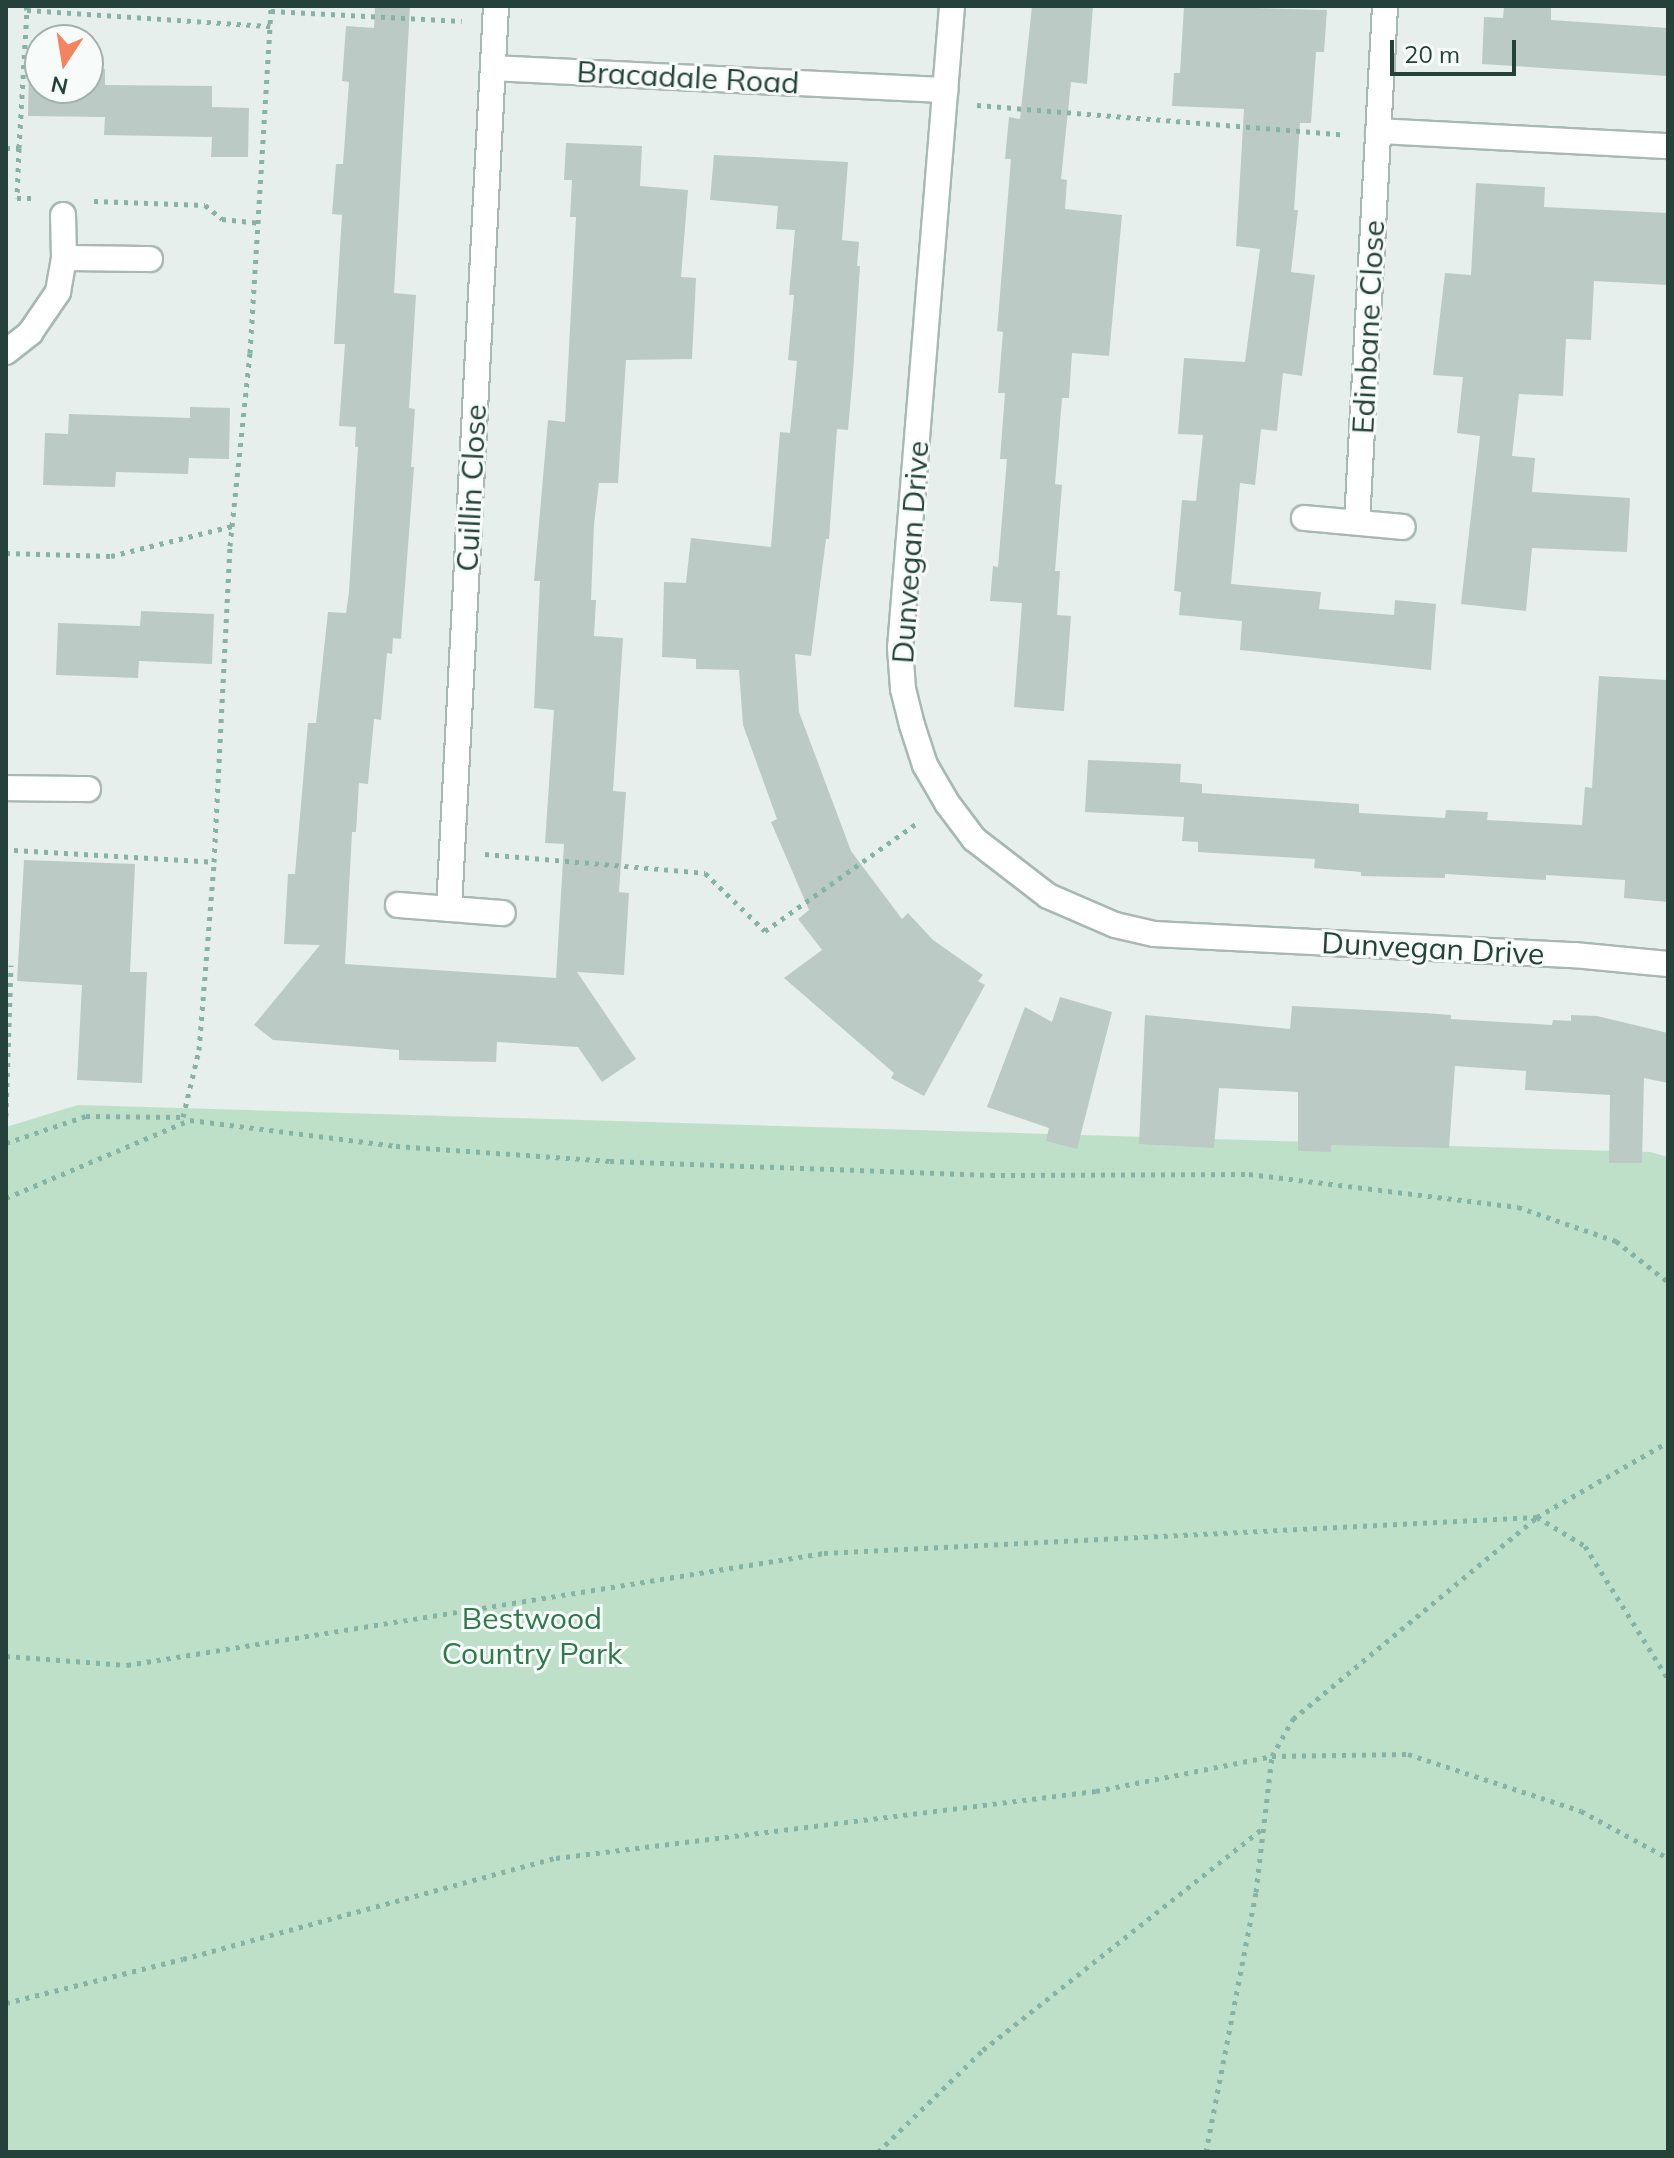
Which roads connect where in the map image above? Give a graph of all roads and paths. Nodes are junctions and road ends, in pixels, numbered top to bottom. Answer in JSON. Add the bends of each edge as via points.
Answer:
{"nodes":[{"id":1,"x":952,"y":6,"type":"edge"},
{"id":2,"x":1385,"y":6,"type":"edge"},
{"id":3,"x":26,"y":8,"type":"edge"},
{"id":4,"x":271,"y":9,"type":"edge"},
{"id":5,"x":496,"y":14,"type":"edge"},
{"id":6,"x":270,"y":26,"type":"junction"},
{"id":7,"x":493,"y":68,"type":"junction"},
{"id":8,"x":945,"y":90,"type":"junction"},
{"id":9,"x":1378,"y":131,"type":"junction"},
{"id":10,"x":1668,"y":146,"type":"edge"},
{"id":11,"x":6,"y":148,"type":"edge"},
{"id":12,"x":19,"y":148,"type":"junction"},
{"id":13,"x":63,"y":205,"type":"junction"},
{"id":14,"x":259,"y":223,"type":"junction"},
{"id":15,"x":64,"y":258,"type":"junction"},
{"id":16,"x":150,"y":259,"type":"dead end"},
{"id":17,"x":6,"y":352,"type":"edge"},
{"id":18,"x":1304,"y":518,"type":"dead end"},
{"id":19,"x":1357,"y":522,"type":"junction"},
{"id":20,"x":232,"y":526,"type":"junction"},
{"id":21,"x":1403,"y":527,"type":"dead end"},
{"id":22,"x":6,"y":553,"type":"edge"},
{"id":23,"x":6,"y":788,"type":"edge"},
{"id":24,"x":88,"y":789,"type":"dead end"},
{"id":25,"x":947,"y":803,"type":"junction"},
{"id":26,"x":14,"y":850,"type":"dead end"},
{"id":27,"x":452,"y":851,"type":"junction"},
{"id":28,"x":214,"y":862,"type":"junction"},
{"id":29,"x":398,"y":905,"type":"dead end"},
{"id":30,"x":449,"y":909,"type":"junction"},
{"id":31,"x":503,"y":913,"type":"dead end"},
{"id":32,"x":1668,"y":964,"type":"edge"},
{"id":33,"x":11,"y":965,"type":"dead end"},
{"id":34,"x":6,"y":1116,"type":"edge"},
{"id":35,"x":183,"y":1117,"type":"junction"},
{"id":36,"x":190,"y":1120,"type":"junction"},
{"id":37,"x":6,"y":1143,"type":"edge"},
{"id":38,"x":6,"y":1198,"type":"edge"},
{"id":39,"x":1668,"y":1282,"type":"edge"},
{"id":40,"x":1668,"y":1442,"type":"edge"},
{"id":41,"x":1537,"y":1517,"type":"junction"},
{"id":42,"x":6,"y":1656,"type":"edge"},
{"id":43,"x":1668,"y":1679,"type":"edge"},
{"id":44,"x":1272,"y":1756,"type":"junction"},
{"id":45,"x":1263,"y":1828,"type":"junction"},
{"id":46,"x":1668,"y":1858,"type":"edge"},
{"id":47,"x":6,"y":2003,"type":"edge"},
{"id":48,"x":878,"y":2152,"type":"edge"},
{"id":49,"x":1206,"y":2152,"type":"edge"}],
"edges":[{"from":1,"to":8,"type":"street","name":"Dunvegan Drive"},
{"from":2,"to":9,"type":"street","name":"Edinbane Close"},
{"from":3,"to":6,"type":"path"},
{"from":3,"to":12,"type":"path"},
{"from":4,"to":5,"type":"path"},
{"from":4,"to":6,"type":"path"},
{"from":5,"to":7,"type":"street"},
{"from":6,"to":14,"type":"path"},
{"from":7,"to":8,"type":"street","name":"Bracadale Road"},
{"from":7,"to":27,"type":"street","name":"Cuillin Close"},
{"from":8,"to":9,"type":"path","via":[[968,104],[1354,135]]},
{"from":8,"to":25,"type":"street","name":"Dunvegan Drive","via":[[900,648],[912,725],[925,765]]},
{"from":9,"to":10,"type":"street"},
{"from":9,"to":19,"type":"street","name":"Edinbane Close"},
{"from":11,"to":12,"type":"path"},
{"from":12,"to":13,"type":"path","via":[[17,198]]},
{"from":13,"to":14,"type":"path","via":[[205,205],[222,219]]},
{"from":13,"to":15,"type":"street"},
{"from":14,"to":20,"type":"path"},
{"from":15,"to":16,"type":"street"},
{"from":15,"to":17,"type":"street","via":[[51,305],[30,333]]},
{"from":18,"to":19,"type":"street"},
{"from":19,"to":21,"type":"street"},
{"from":20,"to":22,"type":"path","via":[[111,556]]},
{"from":20,"to":28,"type":"path"},
{"from":23,"to":24,"type":"street"},
{"from":25,"to":27,"type":"path","via":[[765,931],[705,873]]},
{"from":25,"to":32,"type":"street","name":"Dunvegan Drive","via":[[974,839],[1048,896],[1115,925],[1154,934]]},
{"from":26,"to":28,"type":"path"},
{"from":27,"to":30,"type":"street","name":"Cuillin Close"},
{"from":28,"to":35,"type":"path","via":[[199,1050]]},
{"from":29,"to":30,"type":"street"},
{"from":30,"to":31,"type":"street"},
{"from":33,"to":34,"type":"path"},
{"from":35,"to":36,"type":"path"},
{"from":35,"to":37,"type":"path","via":[[86,1116]]},
{"from":36,"to":38,"type":"path"},
{"from":36,"to":39,"type":"path","via":[[396,1146],[610,1161],[991,1175],[1249,1174],[1518,1207],[1616,1241]]},
{"from":40,"to":41,"type":"path"},
{"from":41,"to":42,"type":"path","via":[[824,1553],[127,1665]]},
{"from":41,"to":43,"type":"path","via":[[1585,1546]]},
{"from":41,"to":44,"type":"path","via":[[1293,1719]]},
{"from":44,"to":45,"type":"path"},
{"from":44,"to":46,"type":"path","via":[[1408,1754],[1581,1811]]},
{"from":44,"to":47,"type":"path","via":[[1096,1791],[556,1858]]},
{"from":45,"to":48,"type":"path","via":[[983,2050]]},
{"from":45,"to":49,"type":"path","via":[[1256,1892]]}]}
